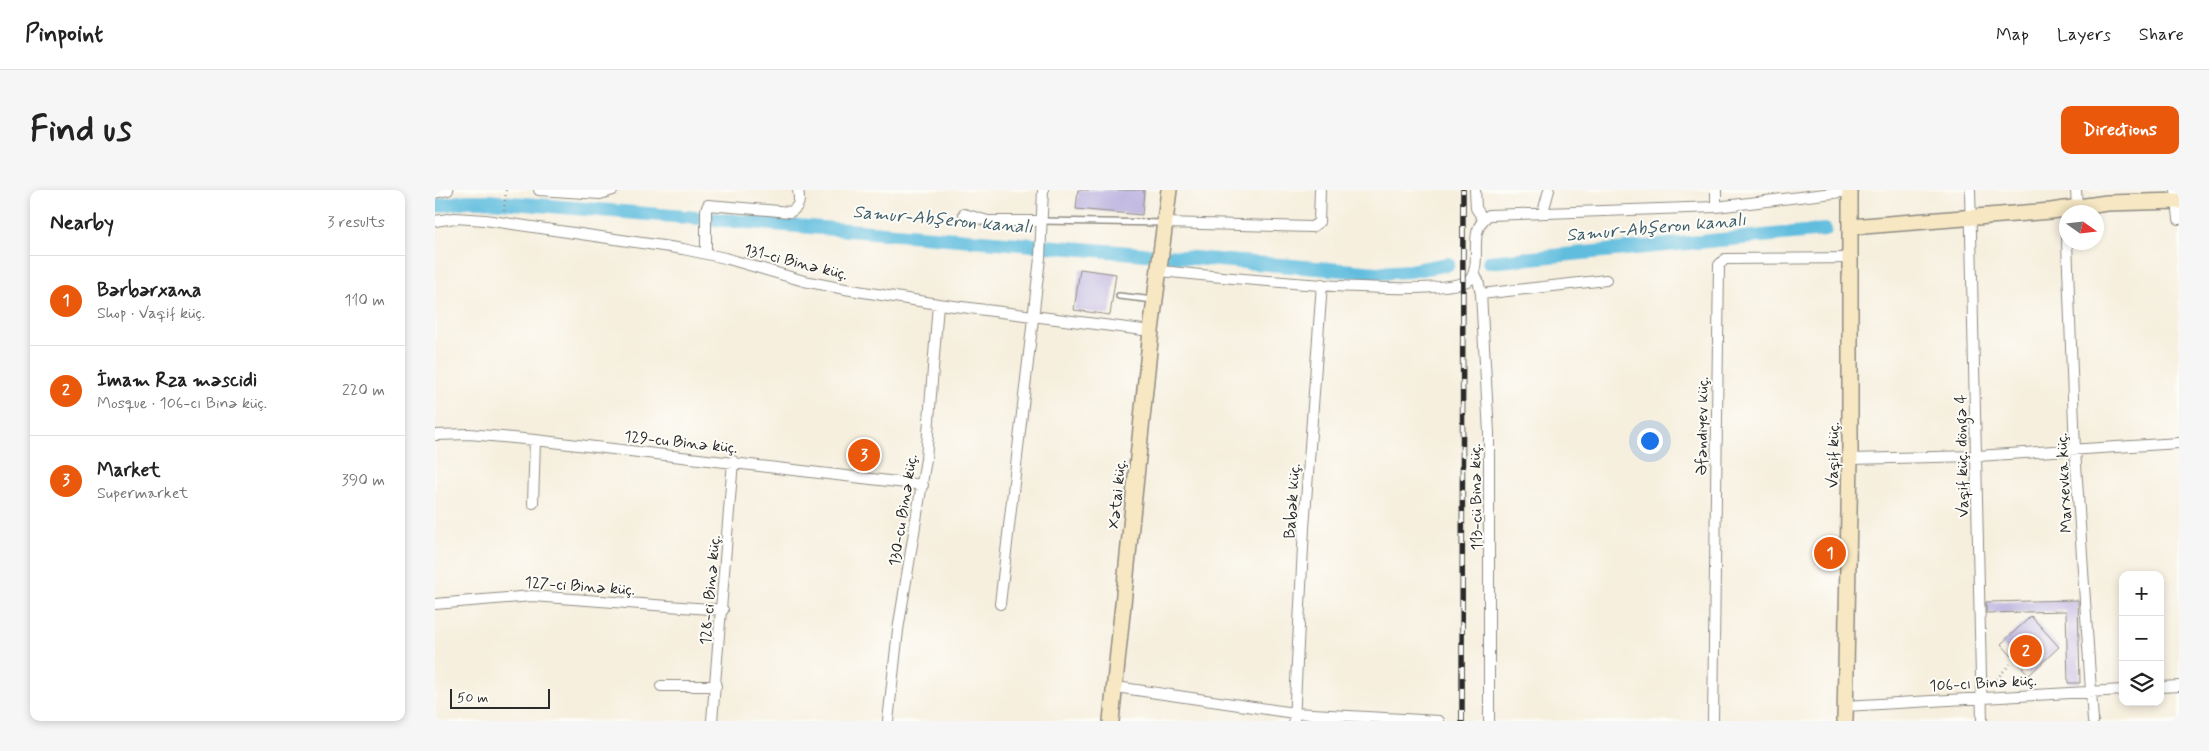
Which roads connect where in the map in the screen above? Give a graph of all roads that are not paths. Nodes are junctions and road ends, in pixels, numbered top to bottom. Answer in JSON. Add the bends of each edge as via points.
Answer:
{"nodes":[{"id":1,"x":448,"y":190,"type":"edge"},
{"id":2,"x":539,"y":190,"type":"edge"},
{"id":3,"x":613,"y":190,"type":"edge"},
{"id":4,"x":798,"y":190,"type":"edge"},
{"id":5,"x":1043,"y":190,"type":"edge"},
{"id":6,"x":1169,"y":190,"type":"edge"},
{"id":7,"x":1320,"y":190,"type":"edge"},
{"id":8,"x":1475,"y":190,"type":"edge"},
{"id":9,"x":1549,"y":190,"type":"edge"},
{"id":10,"x":1716,"y":190,"type":"edge"},
{"id":11,"x":1850,"y":190,"type":"edge"},
{"id":12,"x":1970,"y":190,"type":"edge"},
{"id":13,"x":2076,"y":190,"type":"edge"},
{"id":14,"x":435,"y":193,"type":"edge"},
{"id":15,"x":2177,"y":197,"type":"edge"},
{"id":16,"x":2072,"y":205,"type":"edge"},
{"id":17,"x":2093,"y":205,"type":"edge"},
{"id":18,"x":1716,"y":207,"type":"junction"},
{"id":19,"x":2059,"y":209,"type":"edge"},
{"id":20,"x":1543,"y":212,"type":"junction"},
{"id":21,"x":964,"y":214,"type":"dead end"},
{"id":22,"x":1970,"y":218,"type":"junction"},
{"id":23,"x":1483,"y":219,"type":"junction"},
{"id":24,"x":2179,"y":219,"type":"edge"},
{"id":25,"x":435,"y":221,"type":"edge"},
{"id":26,"x":1041,"y":221,"type":"junction"},
{"id":27,"x":1164,"y":223,"type":"junction"},
{"id":28,"x":1851,"y":227,"type":"junction"},
{"id":29,"x":2067,"y":250,"type":"edge"},
{"id":30,"x":706,"y":253,"type":"junction"},
{"id":31,"x":1851,"y":258,"type":"junction"},
{"id":32,"x":1159,"y":271,"type":"junction"},
{"id":33,"x":1473,"y":274,"type":"junction"},
{"id":34,"x":1606,"y":280,"type":"dead end"},
{"id":35,"x":1322,"y":284,"type":"junction"},
{"id":36,"x":1481,"y":294,"type":"junction"},
{"id":37,"x":1119,"y":296,"type":"dead end"},
{"id":38,"x":1155,"y":300,"type":"junction"},
{"id":39,"x":938,"y":304,"type":"junction"},
{"id":40,"x":1034,"y":315,"type":"junction"},
{"id":41,"x":1151,"y":332,"type":"junction"},
{"id":42,"x":435,"y":435,"type":"edge"},
{"id":43,"x":535,"y":440,"type":"junction"},
{"id":44,"x":2179,"y":443,"type":"edge"},
{"id":45,"x":2075,"y":450,"type":"junction"},
{"id":46,"x":1977,"y":456,"type":"junction"},
{"id":47,"x":1850,"y":459,"type":"junction"},
{"id":48,"x":733,"y":461,"type":"junction"},
{"id":49,"x":923,"y":485,"type":"junction"},
{"id":50,"x":533,"y":502,"type":"dead end"},
{"id":51,"x":435,"y":604,"type":"edge"},
{"id":52,"x":1000,"y":604,"type":"dead end"},
{"id":53,"x":723,"y":610,"type":"junction"},
{"id":54,"x":661,"y":686,"type":"dead end"},
{"id":55,"x":716,"y":686,"type":"junction"},
{"id":56,"x":2179,"y":686,"type":"edge"},
{"id":57,"x":1116,"y":687,"type":"junction"},
{"id":58,"x":2164,"y":688,"type":"edge"},
{"id":59,"x":2119,"y":690,"type":"edge"},
{"id":60,"x":2091,"y":691,"type":"junction"},
{"id":61,"x":1981,"y":697,"type":"junction"},
{"id":62,"x":1845,"y":713,"type":"edge"},
{"id":63,"x":1294,"y":717,"type":"edge"},
{"id":64,"x":1438,"y":720,"type":"edge"},
{"id":65,"x":712,"y":721,"type":"edge"},
{"id":66,"x":888,"y":721,"type":"edge"},
{"id":67,"x":1111,"y":721,"type":"edge"},
{"id":68,"x":1489,"y":721,"type":"edge"},
{"id":69,"x":1713,"y":721,"type":"edge"},
{"id":70,"x":1982,"y":721,"type":"edge"},
{"id":71,"x":2093,"y":721,"type":"edge"}],
"edges":[{"from":1,"to":14,"type":"street"},
{"from":2,"to":3,"type":"street","via":[[600,194]]},
{"from":4,"to":30,"type":"street","via":[[799,203],[790,212],[708,204]]},
{"from":5,"to":26,"type":"street"},
{"from":6,"to":27,"type":"street"},
{"from":7,"to":27,"type":"street","via":[[1319,222],[1311,227]]},
{"from":8,"to":23,"type":"street","via":[[1476,208]]},
{"from":9,"to":20,"type":"street"},
{"from":10,"to":18,"type":"street"},
{"from":11,"to":18,"type":"street"},
{"from":11,"to":28,"type":"street","name":"Vaqif küç."},
{"from":12,"to":22,"type":"street","name":"Vaqif küç. döngə 4"},
{"from":13,"to":16,"type":"street"},
{"from":15,"to":17,"type":"street"},
{"from":15,"to":24,"type":"street"},
{"from":18,"to":20,"type":"street"},
{"from":19,"to":22,"type":"street"},
{"from":20,"to":23,"type":"street","via":[[1497,213]]},
{"from":21,"to":26,"type":"street","via":[[988,221]]},
{"from":22,"to":28,"type":"street"},
{"from":22,"to":46,"type":"street","name":"Vaqif küç. döngə 4"},
{"from":23,"to":33,"type":"street","via":[[1477,231]]},
{"from":25,"to":30,"type":"street","name":"131-ci Binə küç.","via":[[469,218],[503,222]]},
{"from":26,"to":27,"type":"lane"},
{"from":26,"to":40,"type":"street"},
{"from":27,"to":32,"type":"street","name":"Xətai küç."},
{"from":28,"to":31,"type":"street","name":"Vaqif küç."},
{"from":29,"to":45,"type":"street","name":"Marxevka küç."},
{"from":30,"to":39,"type":"street","name":"131-ci Binə küç.","via":[[804,281]]},
{"from":31,"to":47,"type":"street","name":"Vaqif küç."},
{"from":31,"to":69,"type":"street","name":"Əfəndiyev küç.","via":[[1725,260],[1719,266]]},
{"from":32,"to":35,"type":"street"},
{"from":32,"to":38,"type":"street","name":"Xətai küç."},
{"from":33,"to":35,"type":"street","via":[[1463,284],[1430,287]]},
{"from":33,"to":36,"type":"street","name":"113-cü Binə küç."},
{"from":34,"to":36,"type":"street"},
{"from":35,"to":63,"type":"street","name":"Babək küç."},
{"from":36,"to":68,"type":"street","name":"113-cü Binə küç.","via":[[1489,433]]},
{"from":37,"to":38,"type":"lane"},
{"from":38,"to":41,"type":"street","name":"Xətai küç."},
{"from":39,"to":40,"type":"street","name":"131-ci Binə küç."},
{"from":39,"to":49,"type":"street","name":"130-cu Binə küç."},
{"from":40,"to":41,"type":"street","name":"131-ci Binə küç."},
{"from":40,"to":52,"type":"street"},
{"from":41,"to":57,"type":"street","name":"Xətai küç."},
{"from":42,"to":43,"type":"street","name":"129-cu Binə küç.","via":[[469,434]]},
{"from":43,"to":48,"type":"street","name":"129-cu Binə küç."},
{"from":43,"to":50,"type":"street"},
{"from":44,"to":45,"type":"street"},
{"from":45,"to":46,"type":"street"},
{"from":45,"to":60,"type":"street","name":"Marxevka küç."},
{"from":46,"to":47,"type":"street"},
{"from":46,"to":61,"type":"street","name":"Vaqif küç. döngə 4"},
{"from":47,"to":62,"type":"street","name":"Vaqif küç."},
{"from":48,"to":49,"type":"street","name":"129-cu Binə küç."},
{"from":48,"to":53,"type":"street","name":"128-ci Binə küç."},
{"from":49,"to":66,"type":"street","name":"130-cu Binə küç.","via":[[899,621]]},
{"from":51,"to":53,"type":"street","name":"127-ci Binə küç.","via":[[532,596]]},
{"from":53,"to":55,"type":"street","name":"128-ci Binə küç."},
{"from":54,"to":55,"type":"street"},
{"from":55,"to":65,"type":"street","name":"128-ci Binə küç."},
{"from":56,"to":58,"type":"street"},
{"from":57,"to":63,"type":"street"},
{"from":57,"to":67,"type":"street","name":"Xətai küç."},
{"from":59,"to":60,"type":"street","name":"106-cı Binə küç."},
{"from":60,"to":61,"type":"street","name":"106-cı Binə küç."},
{"from":60,"to":71,"type":"street","name":"Marxevka küç."},
{"from":61,"to":62,"type":"street","name":"106-cı Binə küç."},
{"from":61,"to":70,"type":"street","name":"Vaqif küç. döngə 4"},
{"from":63,"to":64,"type":"street"}]}
